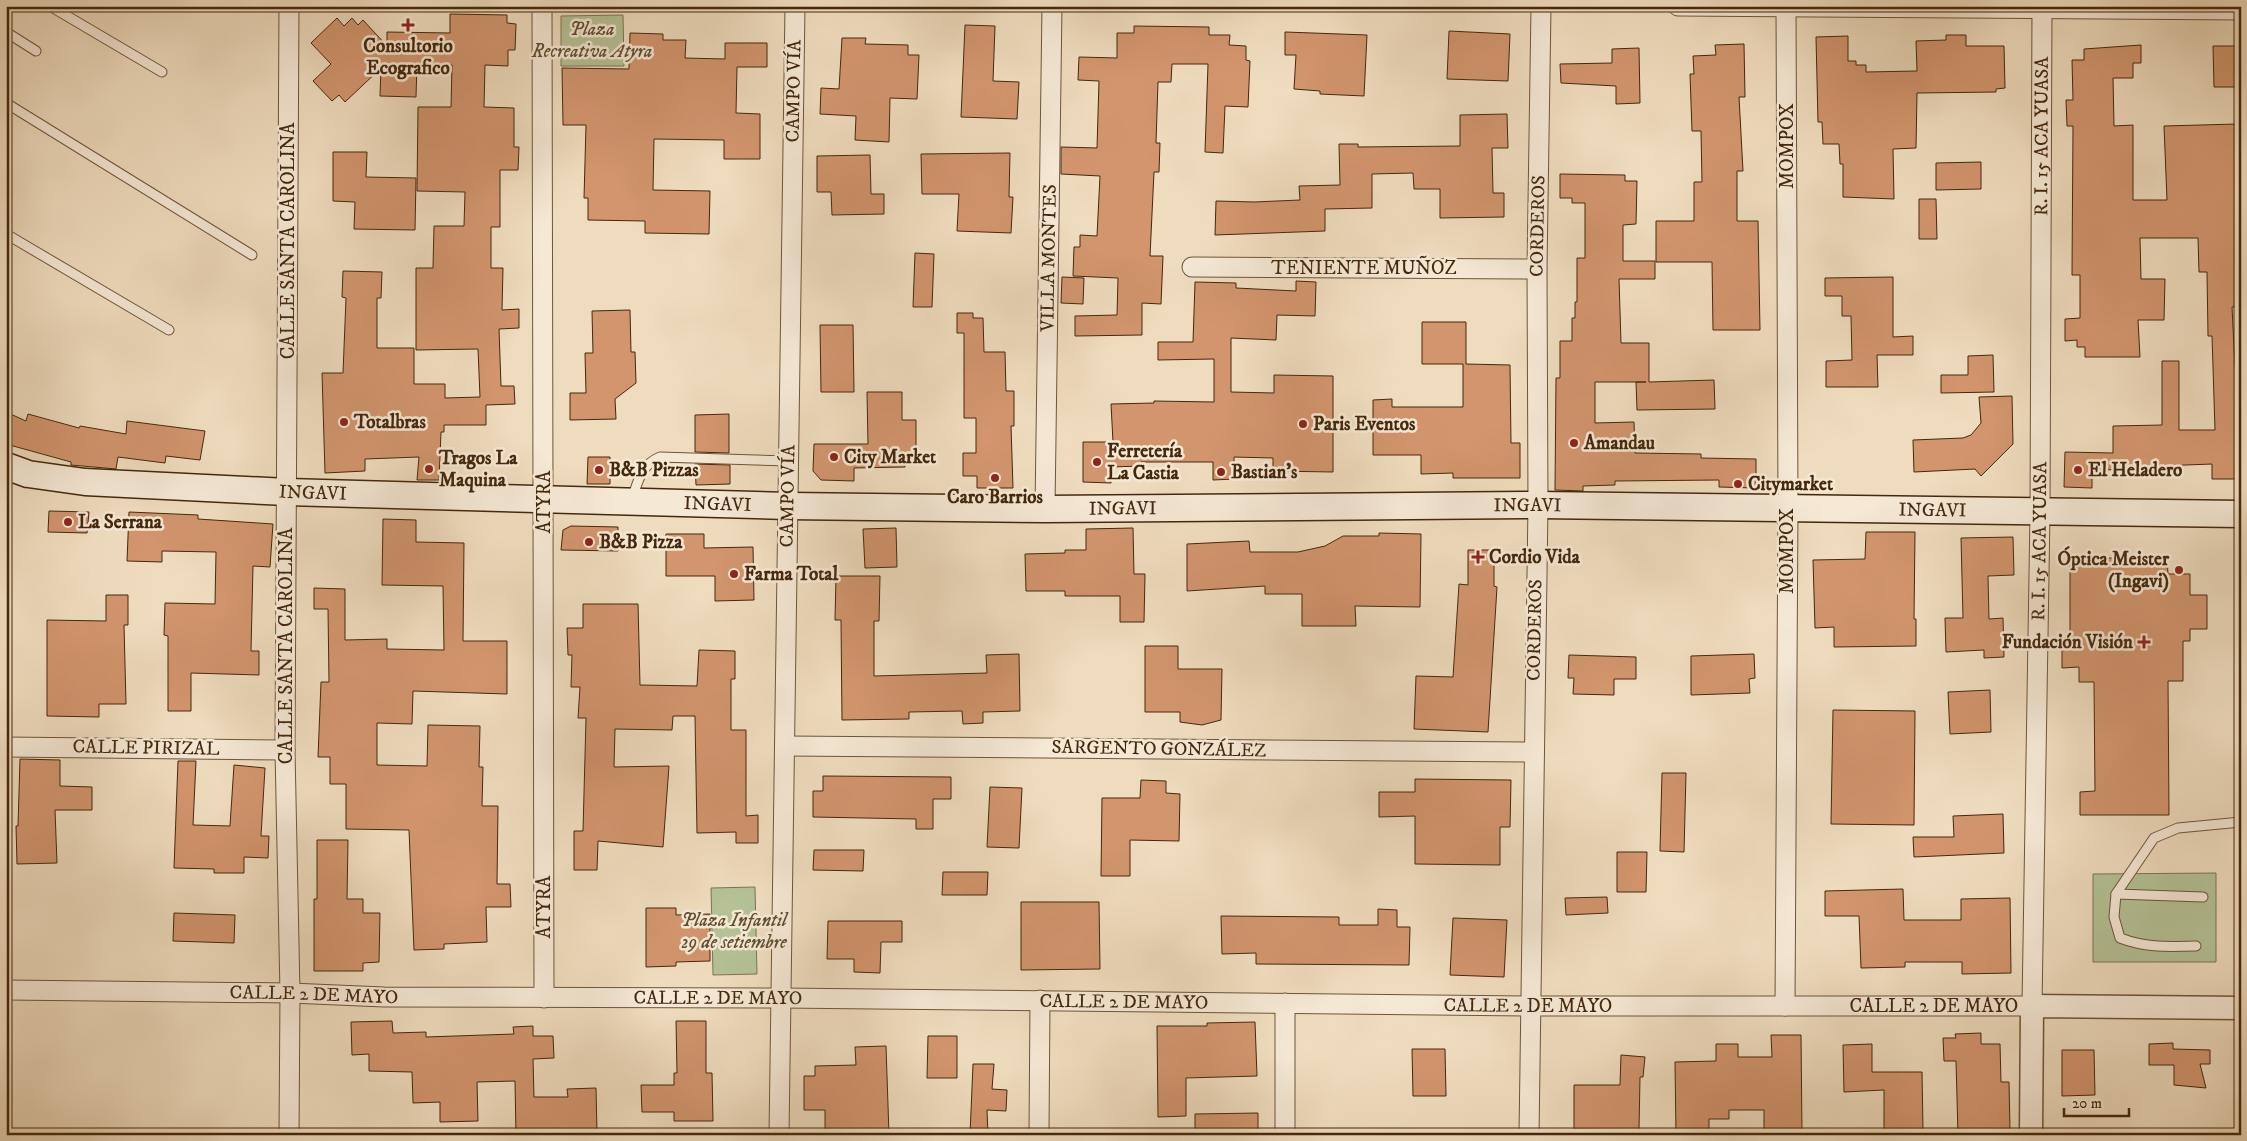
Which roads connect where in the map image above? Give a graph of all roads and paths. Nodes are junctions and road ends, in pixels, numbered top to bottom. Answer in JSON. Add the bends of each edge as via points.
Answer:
{"nodes":[{"id":1,"x":10,"y":6,"type":"edge"},
{"id":2,"x":50,"y":6,"type":"edge"},
{"id":3,"x":289,"y":6,"type":"edge"},
{"id":4,"x":542,"y":6,"type":"edge"},
{"id":5,"x":795,"y":6,"type":"edge"},
{"id":6,"x":1052,"y":6,"type":"edge"},
{"id":7,"x":1541,"y":6,"type":"edge"},
{"id":8,"x":1678,"y":6,"type":"edge"},
{"id":9,"x":1786,"y":7,"type":"edge"},
{"id":10,"x":2042,"y":8,"type":"edge"},
{"id":11,"x":2241,"y":10,"type":"edge"},
{"id":12,"x":6,"y":13,"type":"edge"},
{"id":13,"x":6,"y":32,"type":"edge"},
{"id":14,"x":36,"y":51,"type":"dead end"},
{"id":15,"x":162,"y":72,"type":"dead end"},
{"id":16,"x":6,"y":103,"type":"edge"},
{"id":17,"x":6,"y":234,"type":"edge"},
{"id":18,"x":252,"y":255,"type":"dead end"},
{"id":19,"x":1192,"y":267,"type":"dead end"},
{"id":20,"x":1537,"y":269,"type":"junction"},
{"id":21,"x":169,"y":330,"type":"dead end"},
{"id":22,"x":788,"y":461,"type":"junction"},
{"id":23,"x":6,"y":466,"type":"edge"},
{"id":24,"x":287,"y":492,"type":"junction"},
{"id":25,"x":544,"y":500,"type":"junction"},
{"id":26,"x":631,"y":502,"type":"junction"},
{"id":27,"x":1538,"y":505,"type":"junction"},
{"id":28,"x":788,"y":506,"type":"junction"},
{"id":29,"x":1788,"y":507,"type":"junction"},
{"id":30,"x":1045,"y":509,"type":"junction"},
{"id":31,"x":2040,"y":513,"type":"junction"},
{"id":32,"x":2241,"y":514,"type":"edge"},
{"id":33,"x":784,"y":746,"type":"junction"},
{"id":34,"x":6,"y":747,"type":"edge"},
{"id":35,"x":285,"y":750,"type":"junction"},
{"id":36,"x":1533,"y":752,"type":"junction"},
{"id":37,"x":2241,"y":822,"type":"edge"},
{"id":38,"x":2116,"y":894,"type":"junction"},
{"id":39,"x":2203,"y":897,"type":"dead end"},
{"id":40,"x":2196,"y":946,"type":"dead end"},
{"id":41,"x":6,"y":990,"type":"edge"},
{"id":42,"x":290,"y":993,"type":"junction"},
{"id":43,"x":544,"y":998,"type":"junction"},
{"id":44,"x":781,"y":998,"type":"junction"},
{"id":45,"x":1040,"y":1000,"type":"junction"},
{"id":46,"x":1285,"y":1003,"type":"junction"},
{"id":47,"x":1530,"y":1006,"type":"junction"},
{"id":48,"x":1785,"y":1006,"type":"junction"},
{"id":49,"x":2032,"y":1006,"type":"junction"},
{"id":50,"x":2241,"y":1008,"type":"edge"},
{"id":51,"x":289,"y":1135,"type":"edge"},
{"id":52,"x":779,"y":1135,"type":"edge"},
{"id":53,"x":1039,"y":1135,"type":"edge"},
{"id":54,"x":1285,"y":1135,"type":"edge"},
{"id":55,"x":1529,"y":1135,"type":"edge"},
{"id":56,"x":2031,"y":1135,"type":"edge"}],
"edges":[{"from":1,"to":12,"type":"lane"},
{"from":2,"to":15,"type":"lane"},
{"from":3,"to":24,"type":"street","name":"CALLE SANTA CAROLINA"},
{"from":4,"to":25,"type":"street","name":"ATYRA"},
{"from":5,"to":22,"type":"street","name":"CAMPO VÍA"},
{"from":6,"to":30,"type":"street","name":"VILLA MONTES"},
{"from":7,"to":20,"type":"street","name":"CORDEROS"},
{"from":8,"to":9,"type":"street"},
{"from":9,"to":10,"type":"street"},
{"from":9,"to":29,"type":"street","name":"MOMPOX"},
{"from":10,"to":11,"type":"street"},
{"from":10,"to":31,"type":"street","name":"R. I. 15 ACA YUASA"},
{"from":13,"to":14,"type":"lane"},
{"from":16,"to":18,"type":"lane"},
{"from":17,"to":21,"type":"lane"},
{"from":19,"to":20,"type":"street","name":"TENIENTE MUÑOZ"},
{"from":20,"to":27,"type":"street","name":"CORDEROS"},
{"from":22,"to":26,"type":"lane","via":[[660,457],[642,471]]},
{"from":22,"to":28,"type":"street","name":"CAMPO VÍA"},
{"from":23,"to":24,"type":"main road","name":"INGAVI","via":[[28,474],[85,482]]},
{"from":24,"to":25,"type":"main road","name":"INGAVI"},
{"from":24,"to":35,"type":"street","name":"CALLE SANTA CAROLINA"},
{"from":25,"to":26,"type":"main road","name":"INGAVI"},
{"from":25,"to":43,"type":"street","name":"ATYRA"},
{"from":26,"to":28,"type":"main road","name":"INGAVI"},
{"from":27,"to":29,"type":"main road","name":"INGAVI"},
{"from":27,"to":30,"type":"main road","name":"INGAVI"},
{"from":27,"to":36,"type":"street","name":"CORDEROS"},
{"from":28,"to":30,"type":"main road","name":"INGAVI"},
{"from":28,"to":33,"type":"street","name":"CAMPO VÍA"},
{"from":29,"to":31,"type":"main road","name":"INGAVI"},
{"from":29,"to":48,"type":"street","name":"MOMPOX"},
{"from":31,"to":32,"type":"main road","name":"INGAVI"},
{"from":31,"to":49,"type":"street","name":"R. I. 15 ACA YUASA"},
{"from":33,"to":36,"type":"street","name":"SARGENTO GONZÁLEZ"},
{"from":33,"to":44,"type":"street","name":"CAMPO VÍA"},
{"from":34,"to":35,"type":"street","name":"CALLE PIRIZAL"},
{"from":35,"to":42,"type":"street","name":"CALLE SANTA CAROLINA"},
{"from":36,"to":47,"type":"street","name":"CORDEROS"},
{"from":37,"to":38,"type":"lane","via":[[2178,828],[2154,838]]},
{"from":38,"to":39,"type":"lane"},
{"from":38,"to":40,"type":"lane","via":[[2114,917],[2120,938],[2139,945],[2167,948]]},
{"from":41,"to":42,"type":"street","name":"CALLE 2 DE MAYO"},
{"from":42,"to":43,"type":"street","name":"CALLE 2 DE MAYO","via":[[384,998]]},
{"from":42,"to":51,"type":"street","name":"CALLE SANTA CAROLINA"},
{"from":43,"to":44,"type":"street","name":"CALLE 2 DE MAYO"},
{"from":44,"to":45,"type":"street","name":"CALLE 2 DE MAYO"},
{"from":44,"to":52,"type":"street","name":"CAMPO VÍA"},
{"from":45,"to":46,"type":"street","name":"CALLE 2 DE MAYO"},
{"from":45,"to":53,"type":"street"},
{"from":46,"to":47,"type":"street","name":"CALLE 2 DE MAYO"},
{"from":46,"to":54,"type":"street"},
{"from":47,"to":48,"type":"street","name":"CALLE 2 DE MAYO"},
{"from":47,"to":55,"type":"street","name":"CORDEROS"},
{"from":48,"to":49,"type":"street","name":"CALLE 2 DE MAYO"},
{"from":49,"to":50,"type":"street","name":"CALLE 2 DE MAYO"},
{"from":49,"to":56,"type":"street","name":"R. I. 15 ACA YUASA"}]}
